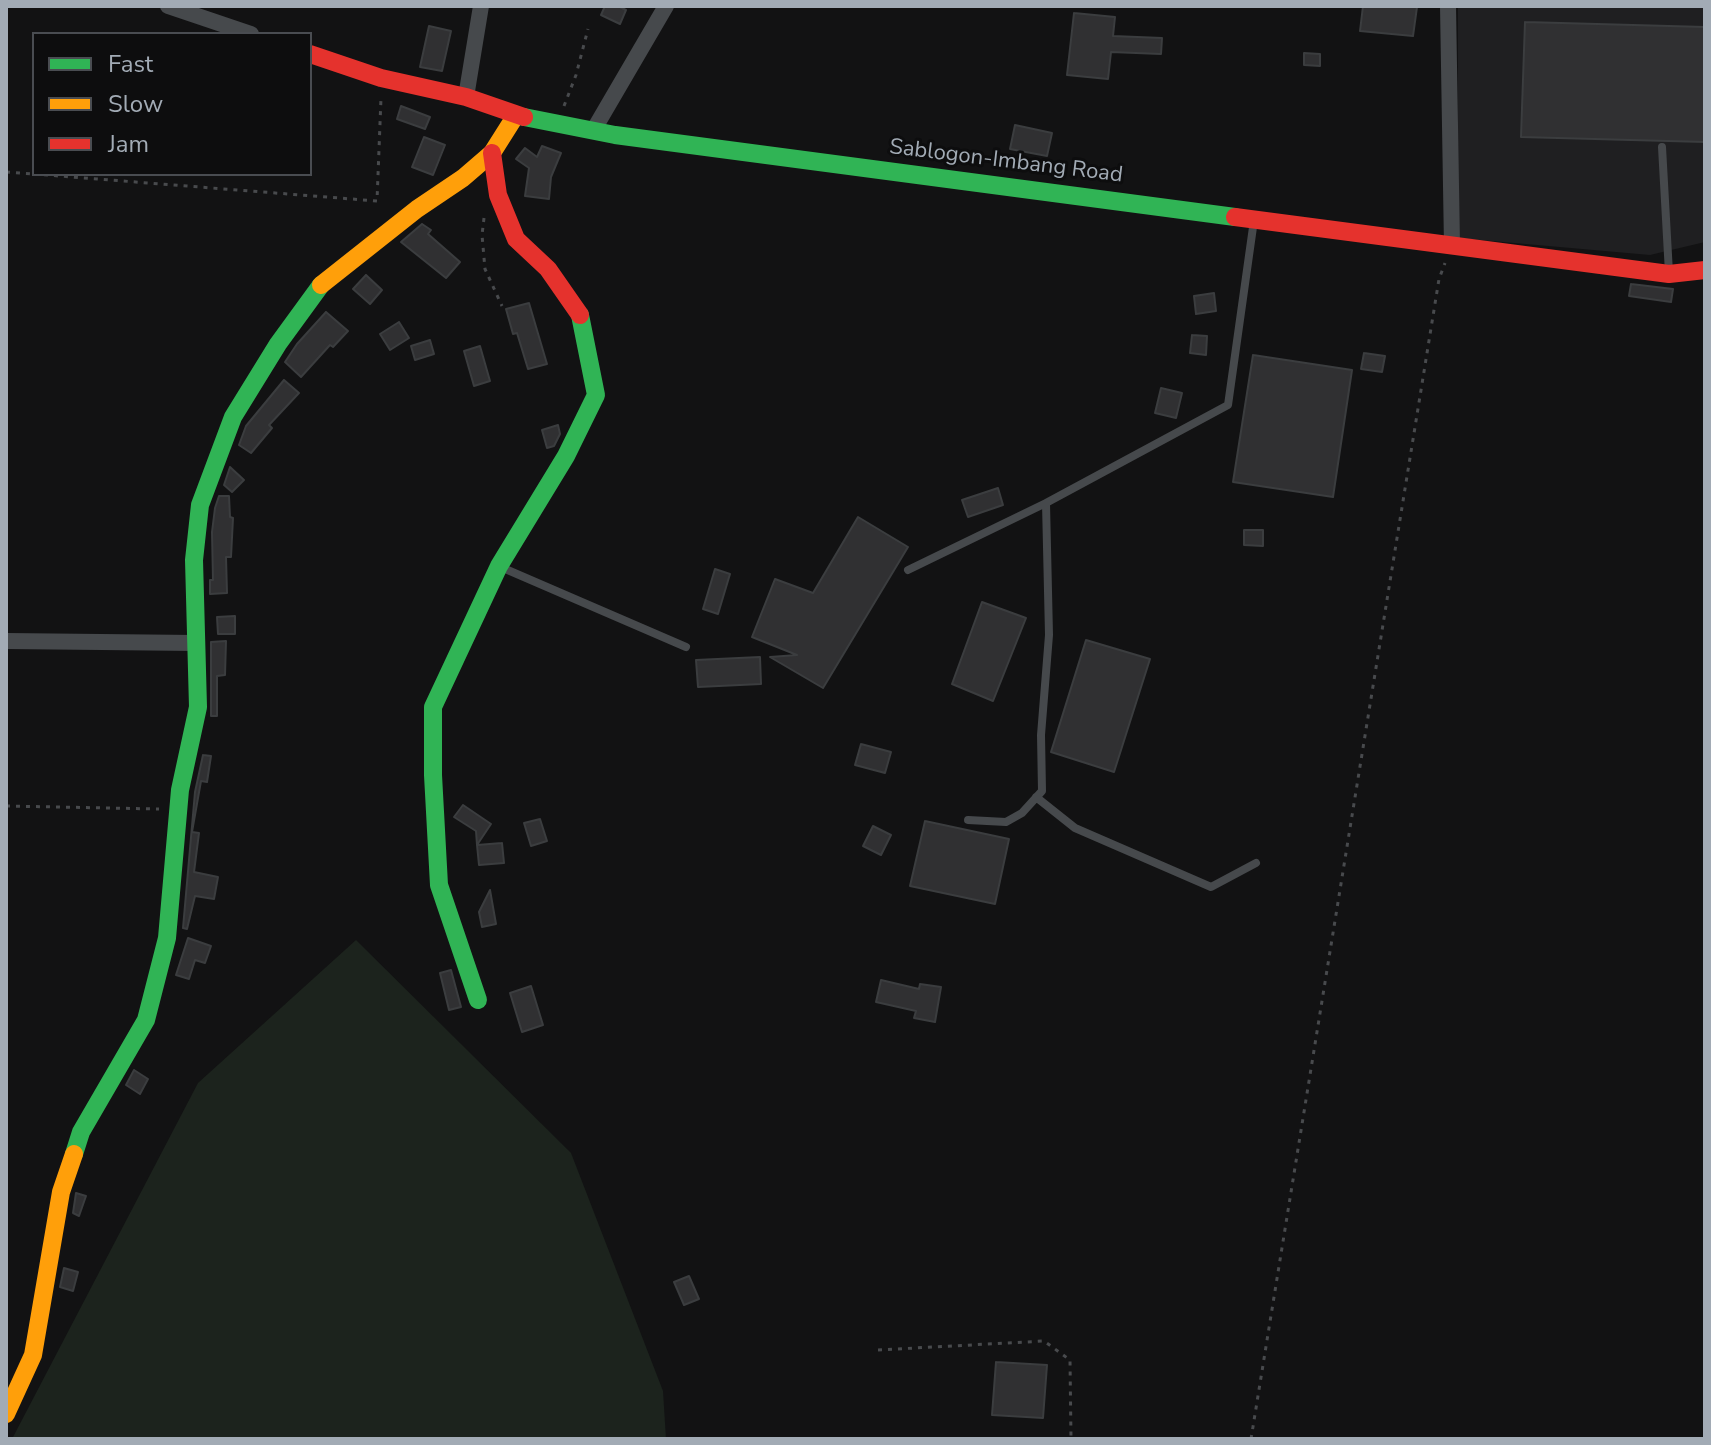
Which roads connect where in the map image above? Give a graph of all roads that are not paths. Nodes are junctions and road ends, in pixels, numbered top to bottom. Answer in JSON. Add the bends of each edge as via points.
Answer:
{"nodes":[{"id":1,"x":168,"y":6,"type":"edge"},
{"id":2,"x":481,"y":6,"type":"edge"},
{"id":3,"x":666,"y":6,"type":"edge"},
{"id":4,"x":1448,"y":6,"type":"edge"},
{"id":5,"x":245,"y":32,"type":"edge"},
{"id":6,"x":312,"y":55,"type":"edge"},
{"id":7,"x":466,"y":97,"type":"junction"},
{"id":8,"x":516,"y":115,"type":"junction"},
{"id":9,"x":593,"y":131,"type":"junction"},
{"id":10,"x":1662,"y":147,"type":"dead end"},
{"id":11,"x":492,"y":153,"type":"junction"},
{"id":12,"x":1254,"y":219,"type":"junction"},
{"id":13,"x":1452,"y":246,"type":"junction"},
{"id":14,"x":1705,"y":270,"type":"edge"},
{"id":15,"x":1669,"y":274,"type":"junction"},
{"id":16,"x":1046,"y":503,"type":"junction"},
{"id":17,"x":499,"y":566,"type":"junction"},
{"id":18,"x":908,"y":570,"type":"dead end"},
{"id":19,"x":6,"y":641,"type":"edge"},
{"id":20,"x":196,"y":643,"type":"junction"},
{"id":21,"x":686,"y":647,"type":"dead end"},
{"id":22,"x":1036,"y":797,"type":"junction"},
{"id":23,"x":968,"y":820,"type":"dead end"},
{"id":24,"x":1256,"y":863,"type":"dead end"},
{"id":25,"x":478,"y":1000,"type":"dead end"},
{"id":26,"x":6,"y":1414,"type":"edge"}],
"edges":[{"from":1,"to":5,"type":"street"},
{"from":2,"to":7,"type":"street"},
{"from":3,"to":9,"type":"street"},
{"from":4,"to":13,"type":"street"},
{"from":6,"to":7,"type":"street","name":"Sablogon-Imbang Road","via":[[381,78]]},
{"from":7,"to":8,"type":"street","name":"Sablogon-Imbang Road"},
{"from":8,"to":9,"type":"street","name":"Sablogon-Imbang Road"},
{"from":8,"to":11,"type":"street"},
{"from":9,"to":12,"type":"street","name":"Sablogon-Imbang Road"},
{"from":10,"to":15,"type":"lane"},
{"from":11,"to":17,"type":"street","via":[[498,195],[516,239],[548,269],[581,317],[596,395],[566,456]]},
{"from":11,"to":20,"type":"street","via":[[323,282],[233,417],[200,505],[194,560]]},
{"from":12,"to":13,"type":"street","name":"Sablogon-Imbang Road"},
{"from":12,"to":16,"type":"lane","via":[[1228,405]]},
{"from":13,"to":15,"type":"street","name":"Sablogon-Imbang Road"},
{"from":14,"to":15,"type":"street","name":"Sablogon-Imbang Road"},
{"from":16,"to":18,"type":"lane"},
{"from":16,"to":22,"type":"lane","via":[[1049,635],[1042,791]]},
{"from":17,"to":21,"type":"lane"},
{"from":17,"to":25,"type":"street","via":[[433,707],[439,885]]},
{"from":19,"to":20,"type":"street"},
{"from":20,"to":26,"type":"street","via":[[198,707],[178,809],[167,938],[146,1020],[81,1132],[61,1192],[33,1355]]},
{"from":22,"to":23,"type":"lane","via":[[1006,822]]},
{"from":22,"to":24,"type":"lane","via":[[1075,828],[1211,887]]}]}
